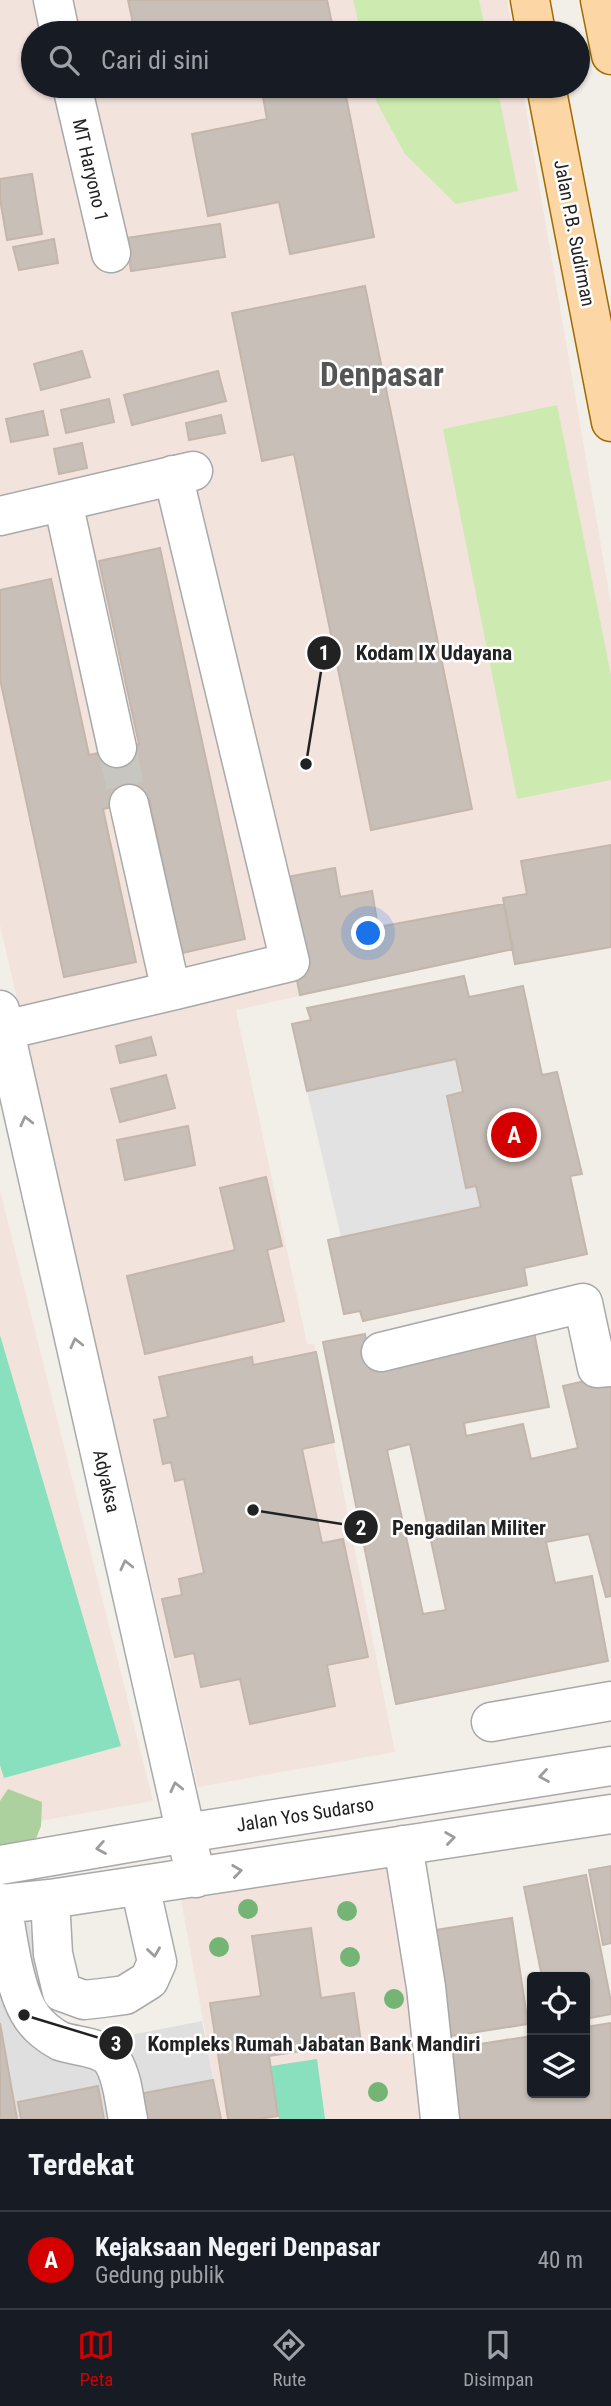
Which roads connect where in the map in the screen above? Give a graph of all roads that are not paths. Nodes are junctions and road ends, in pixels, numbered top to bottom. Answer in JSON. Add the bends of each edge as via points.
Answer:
{"nodes":[{"id":1,"x":53,"y":0,"type":"edge"},
{"id":2,"x":530,"y":0,"type":"edge"},
{"id":3,"x":600,"y":0,"type":"edge"},
{"id":4,"x":57,"y":21,"type":"edge"},
{"id":5,"x":534,"y":21,"type":"edge"},
{"id":6,"x":611,"y":55,"type":"edge"},
{"id":7,"x":75,"y":98,"type":"edge"},
{"id":8,"x":549,"y":98,"type":"edge"},
{"id":9,"x":111,"y":253,"type":"dead end"},
{"id":10,"x":611,"y":422,"type":"edge"},
{"id":11,"x":64,"y":502,"type":"junction"},
{"id":12,"x":0,"y":516,"type":"edge"},
{"id":13,"x":117,"y":748,"type":"tunnel mouth"},
{"id":14,"x":129,"y":804,"type":"tunnel mouth"},
{"id":15,"x":171,"y":991,"type":"junction"},
{"id":16,"x":2,"y":1020,"type":"edge"},
{"id":17,"x":381,"y":1352,"type":"dead end"},
{"id":18,"x":611,"y":1367,"type":"edge"},
{"id":19,"x":611,"y":1701,"type":"edge"},
{"id":20,"x":491,"y":1722,"type":"dead end"},
{"id":21,"x":611,"y":1766,"type":"edge"},
{"id":22,"x":611,"y":1814,"type":"edge"},
{"id":23,"x":186,"y":1833,"type":"junction"},
{"id":24,"x":403,"y":1845,"type":"junction"},
{"id":25,"x":0,"y":1866,"type":"edge"},
{"id":26,"x":196,"y":1878,"type":"junction"},
{"id":27,"x":141,"y":1886,"type":"junction"},
{"id":28,"x":50,"y":1899,"type":"junction"},
{"id":29,"x":1,"y":1904,"type":"edge"},
{"id":30,"x":128,"y":2119,"type":"edge"},
{"id":31,"x":440,"y":2119,"type":"edge"}],
"edges":[{"from":1,"to":4,"type":"street"},
{"from":2,"to":5,"type":"main road"},
{"from":3,"to":6,"type":"main road"},
{"from":7,"to":9,"type":"street","name":"MT Haryono 1"},
{"from":8,"to":10,"type":"main road","name":"Jalan P.B. Sudirman"},
{"from":11,"to":12,"type":"street"},
{"from":11,"to":13,"type":"street"},
{"from":11,"to":15,"type":"street","via":[[183,473],[290,961]]},
{"from":14,"to":15,"type":"street"},
{"from":15,"to":16,"type":"street"},
{"from":23,"to":16,"type":"street","name":"Adyaksa","one_way":true},
{"from":17,"to":18,"type":"street","via":[[583,1303],[597,1368]]},
{"from":19,"to":20,"type":"street"},
{"from":21,"to":23,"type":"street","name":"Jalan Yos Sudarso","one_way":true},
{"from":24,"to":22,"type":"street","one_way":true},
{"from":23,"to":25,"type":"street","name":"Jalan Yos Sudarso","one_way":true},
{"from":23,"to":26,"type":"street","name":"Adyaksa"},
{"from":26,"to":24,"type":"street","one_way":true},
{"from":24,"to":31,"type":"street","via":[[426,1987]]},
{"from":26,"to":27,"type":"street"},
{"from":27,"to":28,"type":"street"},
{"from":27,"to":28,"type":"street","one_way":true,"via":[[157,1962],[149,1980],[125,1995],[84,2000],[62,1992],[53,1954]]},
{"from":28,"to":29,"type":"street"},
{"from":29,"to":30,"type":"street","via":[[26,2008],[51,2035],[109,2056]]}]}
